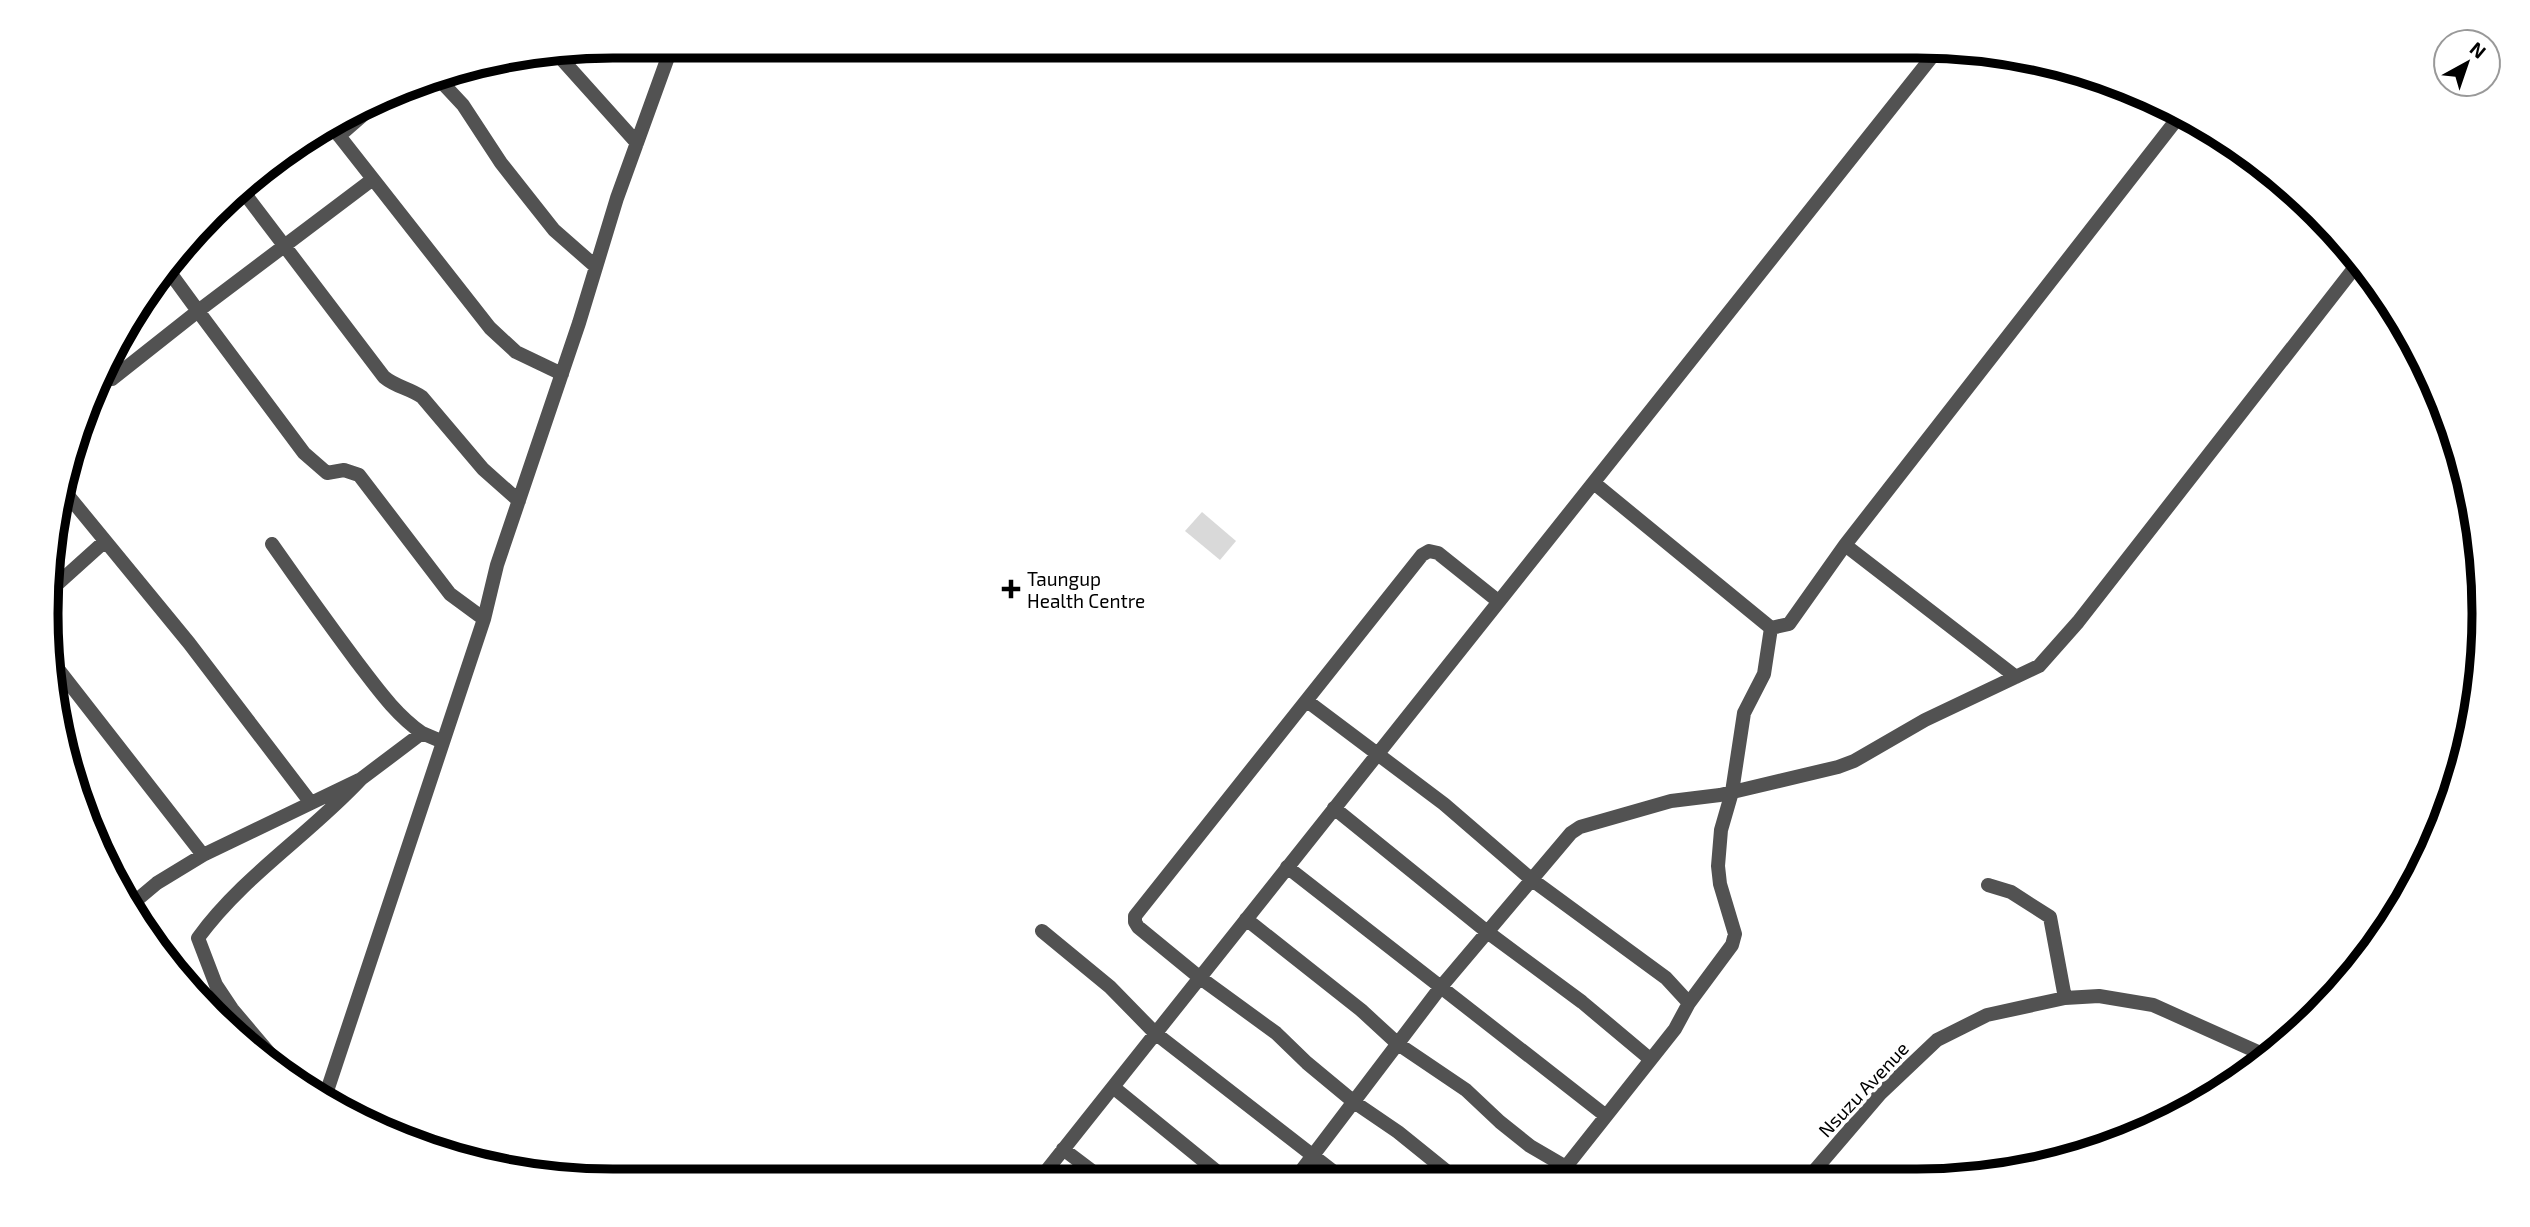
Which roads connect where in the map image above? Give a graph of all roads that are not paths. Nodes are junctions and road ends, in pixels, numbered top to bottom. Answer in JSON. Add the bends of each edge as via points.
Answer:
{"nodes":[{"id":1,"x":668,"y":58,"type":"edge"},
{"id":2,"x":1931,"y":58,"type":"edge"},
{"id":3,"x":563,"y":61,"type":"edge"},
{"id":4,"x":444,"y":84,"type":"edge"},
{"id":5,"x":2175,"y":122,"type":"edge"},
{"id":6,"x":336,"y":132,"type":"edge"},
{"id":7,"x":638,"y":143,"type":"junction"},
{"id":8,"x":373,"y":179,"type":"junction"},
{"id":9,"x":247,"y":196,"type":"edge"},
{"id":10,"x":285,"y":245,"type":"junction"},
{"id":11,"x":595,"y":266,"type":"junction"},
{"id":12,"x":2353,"y":270,"type":"edge"},
{"id":13,"x":172,"y":276,"type":"edge"},
{"id":14,"x":198,"y":311,"type":"junction"},
{"id":15,"x":562,"y":374,"type":"junction"},
{"id":16,"x":111,"y":377,"type":"edge"},
{"id":17,"x":1594,"y":483,"type":"junction"},
{"id":18,"x":70,"y":498,"type":"edge"},
{"id":19,"x":519,"y":501,"type":"junction"},
{"id":20,"x":104,"y":542,"type":"junction"},
{"id":21,"x":272,"y":544,"type":"dead end"},
{"id":22,"x":1845,"y":545,"type":"junction"},
{"id":23,"x":59,"y":583,"type":"edge"},
{"id":24,"x":1498,"y":601,"type":"junction"},
{"id":25,"x":484,"y":619,"type":"junction"},
{"id":26,"x":1771,"y":628,"type":"junction"},
{"id":27,"x":62,"y":674,"type":"edge"},
{"id":28,"x":2016,"y":677,"type":"junction"},
{"id":29,"x":1307,"y":701,"type":"junction"},
{"id":30,"x":422,"y":733,"type":"junction"},
{"id":31,"x":443,"y":742,"type":"junction"},
{"id":32,"x":1377,"y":754,"type":"junction"},
{"id":33,"x":361,"y":779,"type":"junction"},
{"id":34,"x":1732,"y":792,"type":"junction"},
{"id":35,"x":310,"y":803,"type":"junction"},
{"id":36,"x":1334,"y":808,"type":"junction"},
{"id":37,"x":203,"y":855,"type":"junction"},
{"id":38,"x":1287,"y":867,"type":"junction"},
{"id":39,"x":1531,"y":879,"type":"junction"},
{"id":40,"x":1989,"y":886,"type":"dead end"},
{"id":41,"x":137,"y":900,"type":"edge"},
{"id":42,"x":1245,"y":919,"type":"junction"},
{"id":43,"x":1042,"y":931,"type":"dead end"},
{"id":44,"x":1486,"y":931,"type":"junction"},
{"id":45,"x":1199,"y":977,"type":"junction"},
{"id":46,"x":1440,"y":988,"type":"junction"},
{"id":47,"x":2065,"y":999,"type":"junction"},
{"id":48,"x":1689,"y":1003,"type":"junction"},
{"id":49,"x":1155,"y":1033,"type":"junction"},
{"id":50,"x":259,"y":1041,"type":"edge"},
{"id":51,"x":1398,"y":1044,"type":"junction"},
{"id":52,"x":2258,"y":1052,"type":"edge"},
{"id":53,"x":1650,"y":1059,"type":"junction"},
{"id":54,"x":1113,"y":1087,"type":"junction"},
{"id":55,"x":327,"y":1090,"type":"edge"},
{"id":56,"x":1354,"y":1102,"type":"junction"},
{"id":57,"x":1606,"y":1116,"type":"junction"},
{"id":58,"x":1063,"y":1149,"type":"junction"},
{"id":59,"x":1313,"y":1156,"type":"junction"},
{"id":60,"x":1048,"y":1169,"type":"edge"},
{"id":61,"x":1089,"y":1169,"type":"edge"},
{"id":62,"x":1214,"y":1169,"type":"edge"},
{"id":63,"x":1303,"y":1169,"type":"edge"},
{"id":64,"x":1330,"y":1169,"type":"edge"},
{"id":65,"x":1444,"y":1169,"type":"edge"},
{"id":66,"x":1557,"y":1169,"type":"edge"},
{"id":67,"x":1565,"y":1169,"type":"edge"},
{"id":68,"x":1816,"y":1169,"type":"edge"}],
"edges":[{"from":1,"to":7,"type":"street"},
{"from":2,"to":17,"type":"street"},
{"from":3,"to":7,"type":"street"},
{"from":4,"to":11,"type":"street","via":[[554,230]]},
{"from":5,"to":22,"type":"street"},
{"from":6,"to":8,"type":"street"},
{"from":7,"to":11,"type":"street"},
{"from":8,"to":10,"type":"street"},
{"from":8,"to":15,"type":"street","via":[[490,328],[516,352]]},
{"from":9,"to":10,"type":"street"},
{"from":10,"to":14,"type":"street"},
{"from":10,"to":19,"type":"street","via":[[384,377],[422,397],[483,469]]},
{"from":11,"to":15,"type":"street"},
{"from":12,"to":28,"type":"street","via":[[2078,622],[2039,666]]},
{"from":13,"to":14,"type":"street"},
{"from":14,"to":16,"type":"street"},
{"from":14,"to":25,"type":"street","via":[[304,453],[327,473],[344,470],[359,475],[450,594]]},
{"from":15,"to":19,"type":"street"},
{"from":17,"to":24,"type":"street"},
{"from":17,"to":26,"type":"street"},
{"from":18,"to":20,"type":"street"},
{"from":19,"to":25,"type":"street"},
{"from":20,"to":23,"type":"street"},
{"from":20,"to":35,"type":"street","via":[[189,643]]},
{"from":21,"to":30,"type":"street","via":[[390,705]]},
{"from":22,"to":26,"type":"street","via":[[1789,624]]},
{"from":22,"to":28,"type":"street"},
{"from":24,"to":29,"type":"street","via":[[1438,553],[1429,551]]},
{"from":24,"to":32,"type":"street"},
{"from":25,"to":31,"type":"street"},
{"from":26,"to":34,"type":"street","via":[[1764,674],[1744,713]]},
{"from":27,"to":37,"type":"street"},
{"from":28,"to":34,"type":"street","via":[[1925,720],[1854,761]]},
{"from":29,"to":32,"type":"street"},
{"from":29,"to":45,"type":"street","via":[[1135,916],[1138,927]]},
{"from":30,"to":31,"type":"street"},
{"from":30,"to":33,"type":"street"},
{"from":31,"to":55,"type":"street"},
{"from":32,"to":36,"type":"street"},
{"from":32,"to":39,"type":"street"},
{"from":33,"to":35,"type":"street"},
{"from":33,"to":50,"type":"street","via":[[259,872],[198,938],[216,985]]},
{"from":34,"to":39,"type":"street","via":[[1671,801],[1580,827]]},
{"from":34,"to":48,"type":"street","via":[[1721,830],[1718,866],[1735,934],[1732,945]]},
{"from":35,"to":37,"type":"street"},
{"from":36,"to":38,"type":"street"},
{"from":36,"to":44,"type":"street"},
{"from":37,"to":41,"type":"street"},
{"from":38,"to":42,"type":"street"},
{"from":38,"to":46,"type":"street"},
{"from":39,"to":44,"type":"street"},
{"from":39,"to":48,"type":"street","via":[[1666,978]]},
{"from":40,"to":47,"type":"street","via":[[2011,892],[2050,917]]},
{"from":42,"to":45,"type":"street"},
{"from":42,"to":51,"type":"street"},
{"from":43,"to":49,"type":"street","via":[[1110,987]]},
{"from":44,"to":46,"type":"street"},
{"from":44,"to":53,"type":"street"},
{"from":45,"to":49,"type":"street"},
{"from":45,"to":56,"type":"street","via":[[1276,1032]]},
{"from":46,"to":51,"type":"street"},
{"from":46,"to":57,"type":"street"},
{"from":47,"to":52,"type":"street","name":"Nsuzu Avenue","via":[[2098,996],[2153,1005]]},
{"from":47,"to":68,"type":"street","name":"Nsuzu Avenue","via":[[1987,1016],[1937,1040],[1880,1094]]},
{"from":48,"to":53,"type":"street"},
{"from":49,"to":54,"type":"street"},
{"from":49,"to":59,"type":"street"},
{"from":51,"to":56,"type":"street"},
{"from":51,"to":66,"type":"street","via":[[1466,1090]]},
{"from":53,"to":57,"type":"street"},
{"from":54,"to":58,"type":"street"},
{"from":54,"to":62,"type":"street"},
{"from":56,"to":59,"type":"street"},
{"from":56,"to":65,"type":"street"},
{"from":57,"to":67,"type":"street"},
{"from":58,"to":60,"type":"street"},
{"from":58,"to":61,"type":"street"},
{"from":59,"to":63,"type":"street"},
{"from":59,"to":64,"type":"street"}]}
